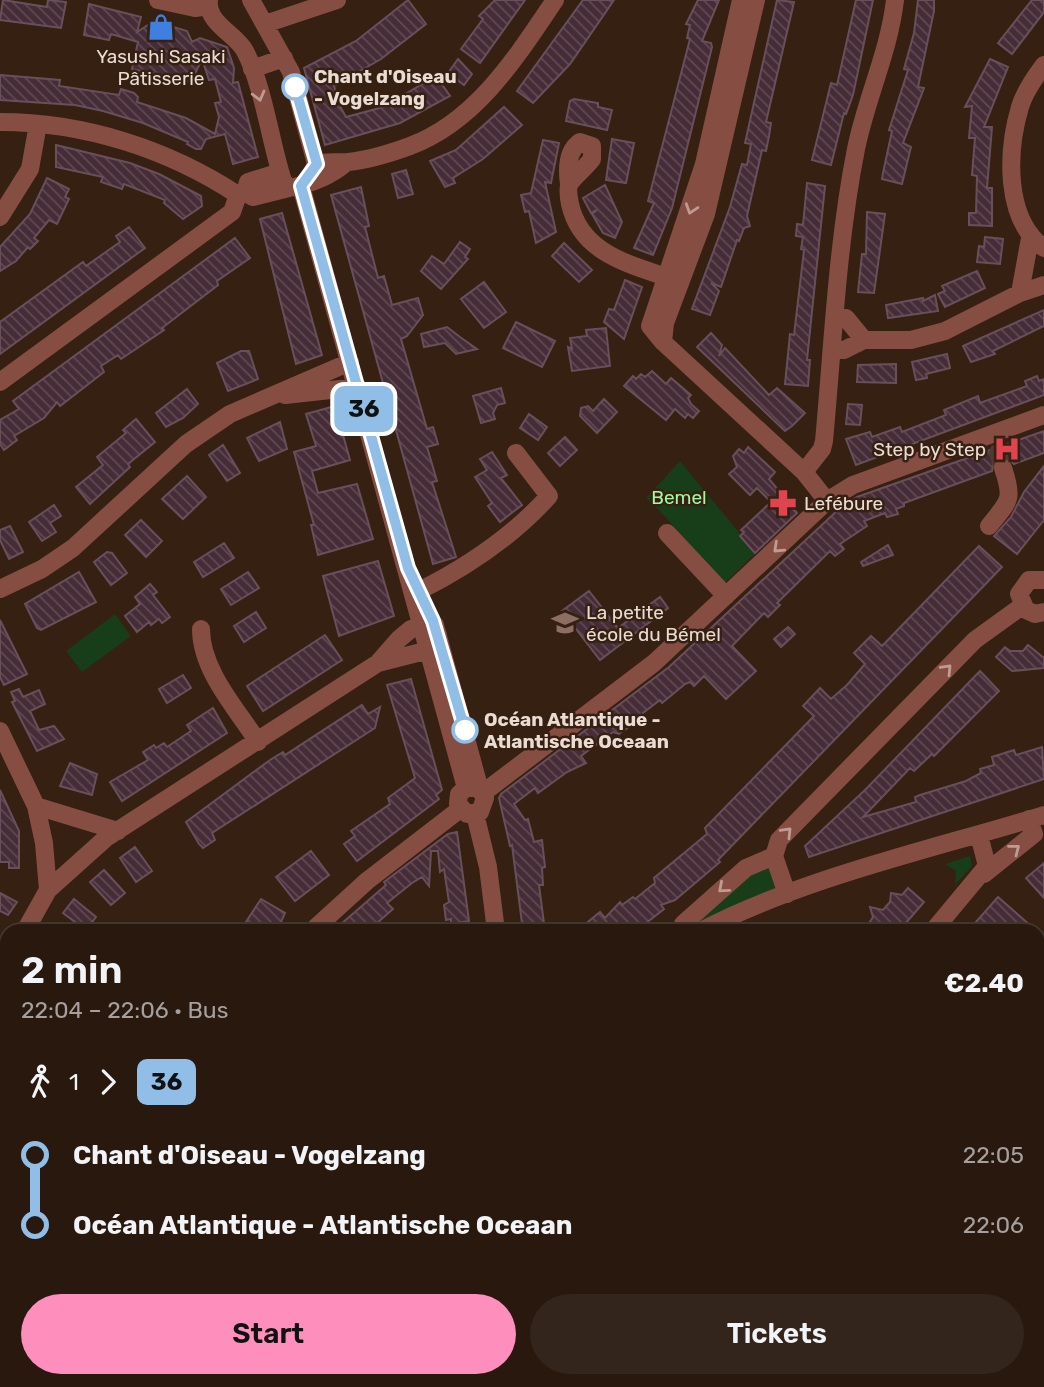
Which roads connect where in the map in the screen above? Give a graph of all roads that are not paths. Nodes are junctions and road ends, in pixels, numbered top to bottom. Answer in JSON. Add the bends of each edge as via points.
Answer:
{"nodes":[{"id":1,"x":158,"y":0,"type":"edge"},
{"id":2,"x":251,"y":0,"type":"edge"},
{"id":3,"x":337,"y":0,"type":"edge"},
{"id":4,"x":555,"y":0,"type":"edge"},
{"id":5,"x":741,"y":0,"type":"edge"},
{"id":6,"x":756,"y":0,"type":"edge"},
{"id":7,"x":895,"y":0,"type":"edge"},
{"id":8,"x":209,"y":3,"type":"edge"},
{"id":9,"x":263,"y":21,"type":"junction"},
{"id":10,"x":284,"y":58,"type":"junction"},
{"id":11,"x":1044,"y":65,"type":"edge"},
{"id":12,"x":252,"y":69,"type":"junction"},
{"id":13,"x":722,"y":117,"type":"junction"},
{"id":14,"x":0,"y":122,"type":"edge"},
{"id":15,"x":38,"y":124,"type":"junction"},
{"id":16,"x":347,"y":163,"type":"junction"},
{"id":17,"x":317,"y":164,"type":"junction"},
{"id":18,"x":280,"y":172,"type":"junction"},
{"id":19,"x":569,"y":184,"type":"dead end"},
{"id":20,"x":295,"y":187,"type":"junction"},
{"id":21,"x":242,"y":194,"type":"junction"},
{"id":22,"x":0,"y":217,"type":"edge"},
{"id":23,"x":1037,"y":243,"type":"edge"},
{"id":24,"x":674,"y":280,"type":"junction"},
{"id":25,"x":1044,"y":285,"type":"edge"},
{"id":26,"x":1020,"y":293,"type":"junction"},
{"id":27,"x":836,"y":317,"type":"junction"},
{"id":28,"x":864,"y":340,"type":"junction"},
{"id":29,"x":833,"y":350,"type":"junction"},
{"id":30,"x":350,"y":362,"type":"junction"},
{"id":31,"x":0,"y":382,"type":"edge"},
{"id":32,"x":358,"y":387,"type":"junction"},
{"id":33,"x":274,"y":396,"type":"junction"},
{"id":34,"x":1044,"y":415,"type":"edge"},
{"id":35,"x":516,"y":453,"type":"dead end"},
{"id":36,"x":804,"y":472,"type":"junction"},
{"id":37,"x":1017,"y":489,"type":"dead end"},
{"id":38,"x":827,"y":501,"type":"junction"},
{"id":39,"x":989,"y":526,"type":"dead end"},
{"id":40,"x":667,"y":533,"type":"dead end"},
{"id":41,"x":408,"y":568,"type":"junction"},
{"id":42,"x":1044,"y":579,"type":"edge"},
{"id":43,"x":0,"y":589,"type":"edge"},
{"id":44,"x":419,"y":591,"type":"junction"},
{"id":45,"x":726,"y":596,"type":"junction"},
{"id":46,"x":1022,"y":606,"type":"junction"},
{"id":47,"x":1044,"y":612,"type":"edge"},
{"id":48,"x":201,"y":629,"type":"dead end"},
{"id":49,"x":430,"y":637,"type":"junction"},
{"id":50,"x":378,"y":663,"type":"junction"},
{"id":51,"x":0,"y":731,"type":"edge"},
{"id":52,"x":258,"y":742,"type":"junction"},
{"id":53,"x":474,"y":762,"type":"junction"},
{"id":54,"x":508,"y":774,"type":"junction"},
{"id":55,"x":477,"y":790,"type":"junction"},
{"id":56,"x":36,"y":806,"type":"junction"},
{"id":57,"x":467,"y":812,"type":"junction"},
{"id":58,"x":1037,"y":817,"type":"edge"},
{"id":59,"x":118,"y":831,"type":"junction"},
{"id":60,"x":979,"y":835,"type":"junction"},
{"id":61,"x":774,"y":856,"type":"junction"},
{"id":62,"x":984,"y":874,"type":"junction"},
{"id":63,"x":48,"y":890,"type":"junction"},
{"id":64,"x":787,"y":894,"type":"junction"},
{"id":65,"x":29,"y":924,"type":"edge"},
{"id":66,"x":320,"y":924,"type":"edge"},
{"id":67,"x":495,"y":924,"type":"edge"},
{"id":68,"x":683,"y":924,"type":"edge"},
{"id":69,"x":715,"y":924,"type":"edge"},
{"id":70,"x":939,"y":924,"type":"edge"}],
"edges":[{"from":1,"to":8,"type":"street","via":[[195,8]]},
{"from":2,"to":9,"type":"street"},
{"from":3,"to":9,"type":"street","via":[[271,23]]},
{"from":4,"to":16,"type":"street","via":[[470,110],[412,145]]},
{"from":5,"to":13,"type":"street"},
{"from":6,"to":13,"type":"street"},
{"from":7,"to":27,"type":"street","via":[[845,209]]},
{"from":8,"to":12,"type":"street","via":[[217,22],[243,47]]},
{"from":9,"to":10,"type":"street"},
{"from":10,"to":12,"type":"street"},
{"from":10,"to":17,"type":"street"},
{"from":11,"to":23,"type":"street","via":[[1020,106],[1013,154],[1014,194]]},
{"from":12,"to":18,"type":"street","one_way":true},
{"from":13,"to":24,"type":"street","via":[[706,214]]},
{"from":14,"to":15,"type":"street"},
{"from":15,"to":21,"type":"street","via":[[126,141]]},
{"from":15,"to":22,"type":"street","via":[[30,169]]},
{"from":16,"to":17,"type":"street"},
{"from":16,"to":20,"type":"street"},
{"from":17,"to":20,"type":"street"},
{"from":18,"to":20,"type":"street","via":[[283,181]]},
{"from":18,"to":21,"type":"street","via":[[248,182]]},
{"from":19,"to":24,"type":"street","via":[[573,215],[593,244],[611,257]]},
{"from":20,"to":21,"type":"street","via":[[253,197]]},
{"from":20,"to":30,"type":"street"},
{"from":21,"to":31,"type":"street","via":[[232,212]]},
{"from":23,"to":26,"type":"street"},
{"from":24,"to":36,"type":"street","via":[[663,342]]},
{"from":25,"to":26,"type":"street"},
{"from":26,"to":28,"type":"street","via":[[945,331],[911,340]]},
{"from":27,"to":28,"type":"street","via":[[846,318]]},
{"from":27,"to":29,"type":"street"},
{"from":28,"to":29,"type":"street"},
{"from":29,"to":36,"type":"street","via":[[824,441]]},
{"from":30,"to":32,"type":"street"},
{"from":30,"to":33,"type":"street"},
{"from":32,"to":33,"type":"street"},
{"from":32,"to":41,"type":"street"},
{"from":33,"to":43,"type":"street","via":[[230,414],[186,444],[74,548]]},
{"from":34,"to":38,"type":"street","via":[[853,485]]},
{"from":35,"to":44,"type":"street","via":[[549,496],[523,525],[491,550]]},
{"from":36,"to":38,"type":"street"},
{"from":37,"to":39,"type":"street","via":[[1006,467],[1010,499]]},
{"from":38,"to":45,"type":"street","one_way":true},
{"from":40,"to":45,"type":"street"},
{"from":41,"to":44,"type":"street"},
{"from":41,"to":49,"type":"street","via":[[407,577]]},
{"from":42,"to":46,"type":"street","via":[[1024,584],[1019,594]]},
{"from":44,"to":49,"type":"street"},
{"from":45,"to":54,"type":"street","via":[[654,663]]},
{"from":46,"to":47,"type":"street","via":[[1030,612]]},
{"from":61,"to":46,"type":"street","one_way":true,"via":[[779,840],[965,650]]},
{"from":48,"to":52,"type":"street","via":[[201,648],[211,670]]},
{"from":49,"to":50,"type":"street"},
{"from":49,"to":50,"type":"street","via":[[411,629]]},
{"from":49,"to":53,"type":"street"},
{"from":49,"to":55,"type":"street"},
{"from":50,"to":52,"type":"street"},
{"from":51,"to":56,"type":"street"},
{"from":52,"to":59,"type":"street"},
{"from":53,"to":54,"type":"street"},
{"from":53,"to":55,"type":"street"},
{"from":54,"to":55,"type":"street"},
{"from":55,"to":57,"type":"street","via":[[485,803]]},
{"from":55,"to":57,"type":"street","via":[[459,794]]},
{"from":56,"to":59,"type":"street"},
{"from":56,"to":63,"type":"street"},
{"from":57,"to":66,"type":"street","via":[[368,880]]},
{"from":57,"to":67,"type":"street","via":[[488,867]]},
{"from":58,"to":60,"type":"street"},
{"from":62,"to":58,"type":"street","one_way":true,"via":[[1034,834]]},
{"from":59,"to":63,"type":"street"},
{"from":60,"to":62,"type":"street","via":[[987,866]]},
{"from":60,"to":64,"type":"street"},
{"from":61,"to":64,"type":"street"},
{"from":61,"to":68,"type":"street","one_way":true,"via":[[746,868]]},
{"from":62,"to":70,"type":"street"},
{"from":63,"to":65,"type":"street"},
{"from":64,"to":69,"type":"street"}]}
